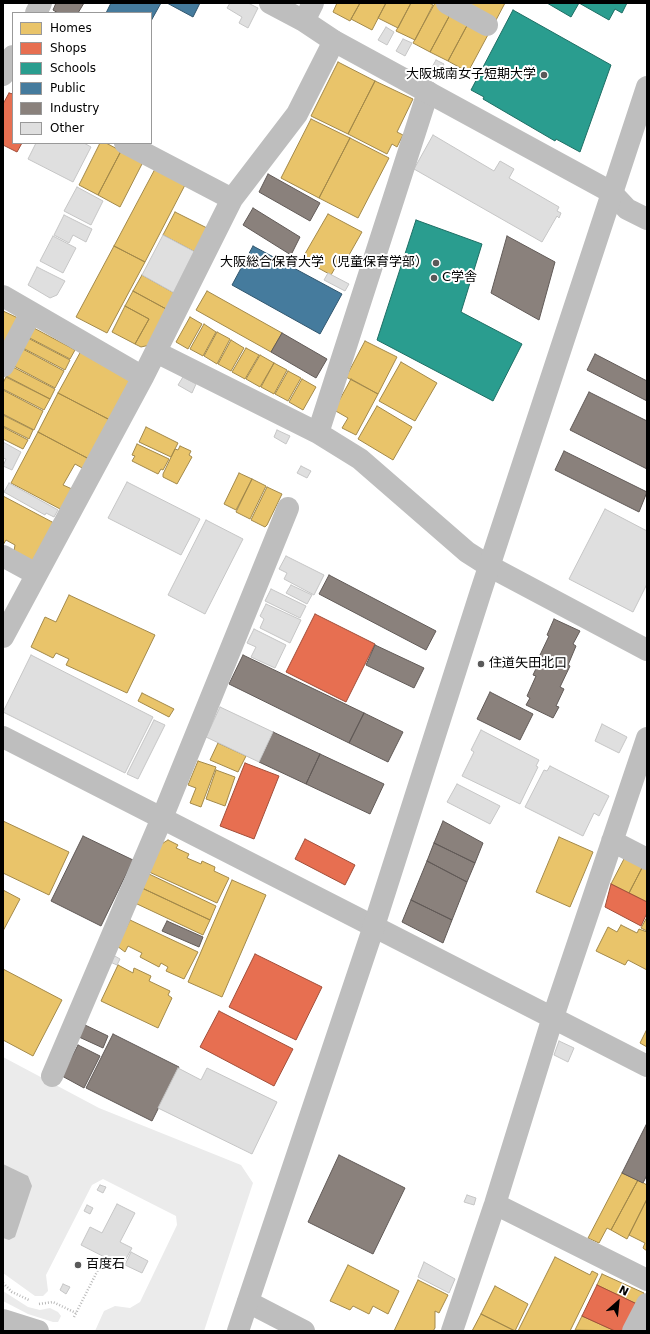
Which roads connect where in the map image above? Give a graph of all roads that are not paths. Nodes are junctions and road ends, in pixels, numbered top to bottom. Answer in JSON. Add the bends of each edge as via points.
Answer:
{"nodes":[{"id":1,"x":42,"y":3,"type":"edge"},
{"id":2,"x":270,"y":3,"type":"edge"},
{"id":3,"x":447,"y":3,"type":"edge"},
{"id":4,"x":37,"y":12,"type":"edge"},
{"id":5,"x":308,"y":12,"type":"edge"},
{"id":6,"x":487,"y":25,"type":"dead end"},
{"id":7,"x":334,"y":41,"type":"junction"},
{"id":8,"x":12,"y":58,"type":"edge"},
{"id":9,"x":3,"y":75,"type":"edge"},
{"id":10,"x":3,"y":79,"type":"edge"},
{"id":11,"x":12,"y":84,"type":"edge"},
{"id":12,"x":647,"y":87,"type":"edge"},
{"id":13,"x":428,"y":92,"type":"junction"},
{"id":14,"x":127,"y":144,"type":"edge"},
{"id":15,"x":611,"y":192,"type":"junction"},
{"id":16,"x":232,"y":199,"type":"junction"},
{"id":17,"x":647,"y":219,"type":"edge"},
{"id":18,"x":3,"y":296,"type":"edge"},
{"id":19,"x":31,"y":313,"type":"junction"},
{"id":20,"x":156,"y":352,"type":"junction"},
{"id":21,"x":3,"y":366,"type":"edge"},
{"id":22,"x":143,"y":377,"type":"junction"},
{"id":23,"x":318,"y":433,"type":"junction"},
{"id":24,"x":288,"y":508,"type":"dead end"},
{"id":25,"x":3,"y":556,"type":"edge"},
{"id":26,"x":489,"y":566,"type":"junction"},
{"id":27,"x":36,"y":574,"type":"junction"},
{"id":28,"x":3,"y":637,"type":"edge"},
{"id":29,"x":647,"y":650,"type":"edge"},
{"id":30,"x":3,"y":737,"type":"edge"},
{"id":31,"x":647,"y":738,"type":"edge"},
{"id":32,"x":162,"y":818,"type":"junction"},
{"id":33,"x":612,"y":841,"type":"junction"},
{"id":34,"x":647,"y":859,"type":"edge"},
{"id":35,"x":374,"y":926,"type":"junction"},
{"id":36,"x":553,"y":1017,"type":"junction"},
{"id":37,"x":647,"y":1066,"type":"edge"},
{"id":38,"x":52,"y":1076,"type":"dead end"},
{"id":39,"x":495,"y":1204,"type":"junction"},
{"id":40,"x":647,"y":1280,"type":"edge"},
{"id":41,"x":248,"y":1302,"type":"junction"},
{"id":42,"x":647,"y":1304,"type":"edge"},
{"id":43,"x":3,"y":1320,"type":"edge"},
{"id":44,"x":38,"y":1331,"type":"edge"},
{"id":45,"x":238,"y":1331,"type":"edge"},
{"id":46,"x":304,"y":1331,"type":"edge"},
{"id":47,"x":452,"y":1331,"type":"edge"},
{"id":48,"x":633,"y":1331,"type":"edge"}],
"edges":[{"from":1,"to":4,"type":"street"},
{"from":2,"to":5,"type":"street"},
{"from":3,"to":6,"type":"street"},
{"from":5,"to":7,"type":"street"},
{"from":7,"to":13,"type":"street"},
{"from":7,"to":16,"type":"street","via":[[297,114]]},
{"from":8,"to":9,"type":"street"},
{"from":10,"to":11,"type":"street"},
{"from":12,"to":15,"type":"street"},
{"from":13,"to":15,"type":"street"},
{"from":13,"to":23,"type":"street"},
{"from":14,"to":16,"type":"street"},
{"from":15,"to":17,"type":"street","via":[[628,209]]},
{"from":15,"to":26,"type":"street"},
{"from":16,"to":20,"type":"street"},
{"from":18,"to":19,"type":"street"},
{"from":19,"to":21,"type":"street"},
{"from":19,"to":22,"type":"street"},
{"from":20,"to":22,"type":"street"},
{"from":20,"to":23,"type":"street"},
{"from":22,"to":27,"type":"street"},
{"from":23,"to":26,"type":"street","via":[[360,459],[467,552]]},
{"from":24,"to":32,"type":"street"},
{"from":25,"to":27,"type":"street"},
{"from":26,"to":29,"type":"street"},
{"from":26,"to":35,"type":"street"},
{"from":27,"to":28,"type":"street"},
{"from":30,"to":32,"type":"street"},
{"from":31,"to":33,"type":"street"},
{"from":32,"to":35,"type":"street"},
{"from":32,"to":38,"type":"street"},
{"from":33,"to":34,"type":"street"},
{"from":33,"to":36,"type":"street"},
{"from":35,"to":36,"type":"street"},
{"from":35,"to":41,"type":"street"},
{"from":36,"to":37,"type":"street"},
{"from":36,"to":39,"type":"street"},
{"from":39,"to":40,"type":"street"},
{"from":39,"to":47,"type":"street"},
{"from":41,"to":45,"type":"street"},
{"from":41,"to":46,"type":"street"},
{"from":42,"to":48,"type":"street"},
{"from":43,"to":44,"type":"street"}]}
